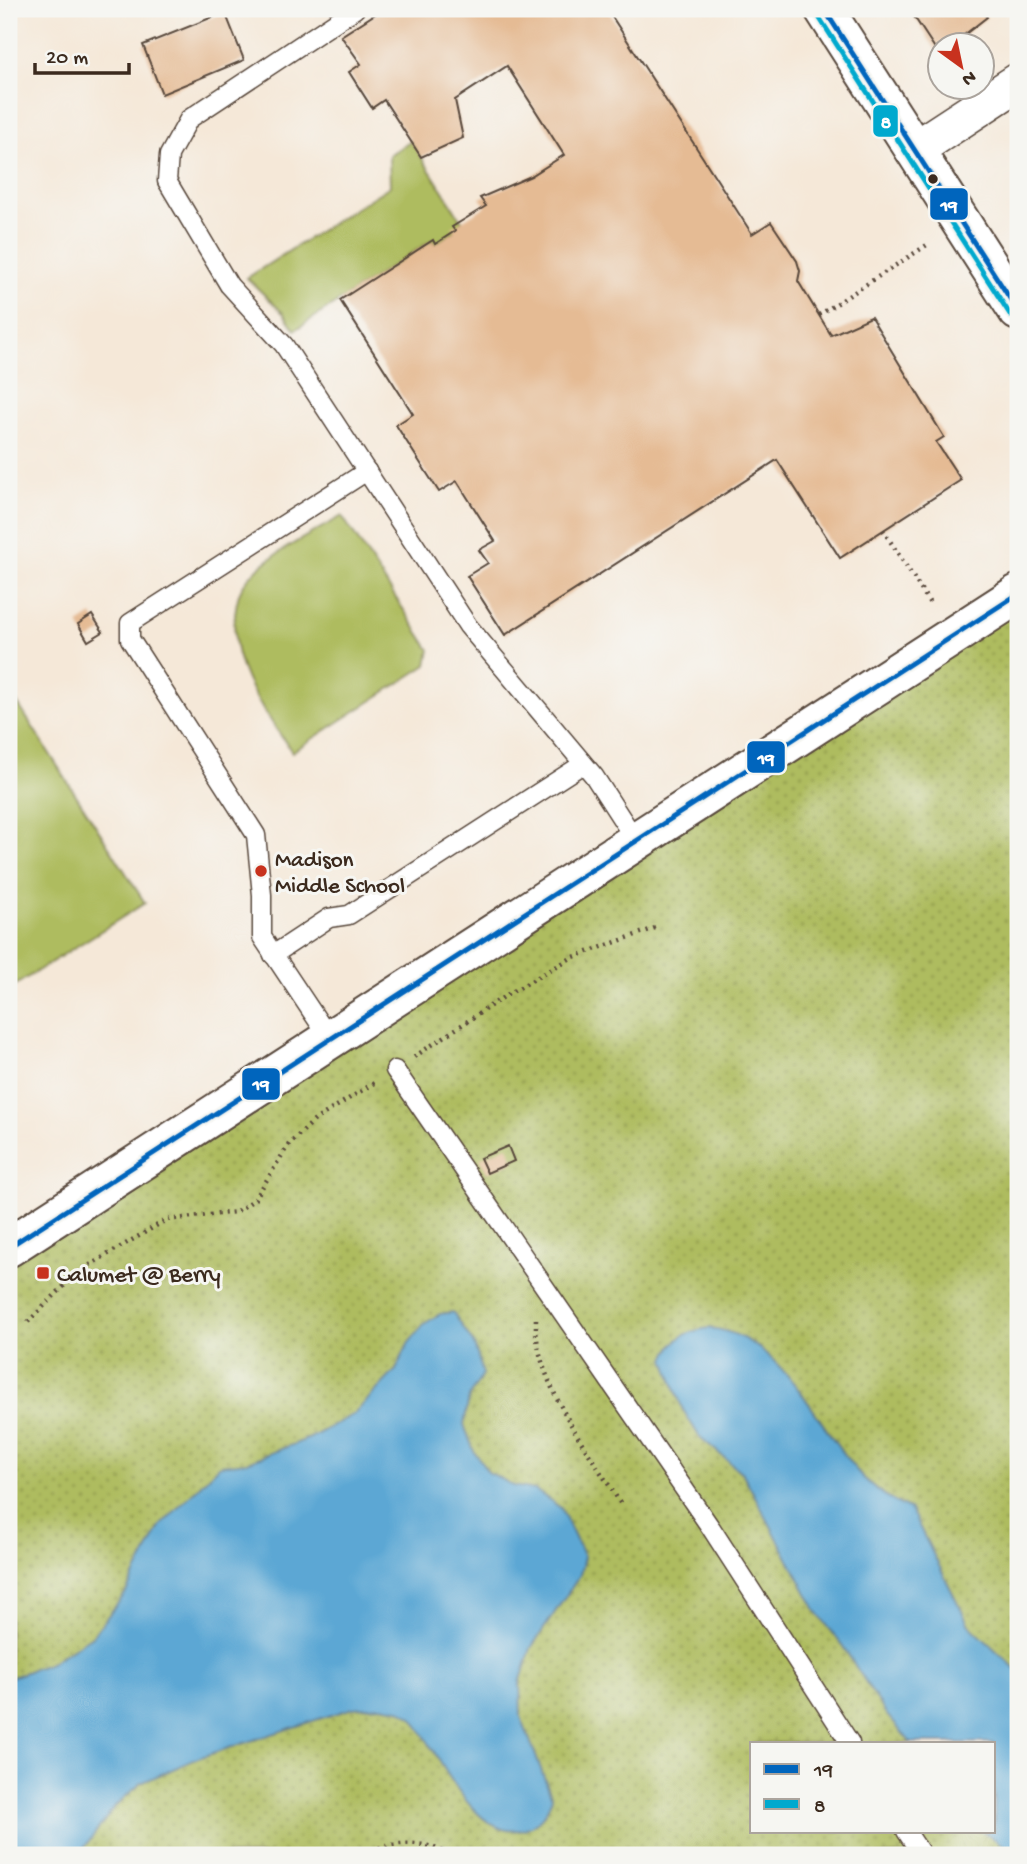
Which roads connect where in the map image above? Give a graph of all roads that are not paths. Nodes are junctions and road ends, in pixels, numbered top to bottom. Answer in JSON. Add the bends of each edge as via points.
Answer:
{"nodes":[{"id":1,"x":355,"y":9,"type":"edge"},
{"id":2,"x":824,"y":9,"type":"edge"},
{"id":3,"x":1018,"y":82,"type":"edge"},
{"id":4,"x":914,"y":150,"type":"junction"},
{"id":5,"x":1018,"y":311,"type":"edge"},
{"id":6,"x":367,"y":471,"type":"junction"},
{"id":7,"x":1018,"y":594,"type":"edge"},
{"id":8,"x":583,"y":764,"type":"junction"},
{"id":9,"x":636,"y":841,"type":"junction"},
{"id":10,"x":274,"y":955,"type":"junction"},
{"id":11,"x":330,"y":1039,"type":"junction"},
{"id":12,"x":394,"y":1070,"type":"road end"},
{"id":13,"x":9,"y":1247,"type":"edge"},
{"id":14,"x":849,"y":1742,"type":"edge"},
{"id":15,"x":907,"y":1832,"type":"edge"},
{"id":16,"x":922,"y":1855,"type":"edge"}],
"edges":[{"from":1,"to":6,"type":"lane","via":[[189,119],[177,137],[166,171],[172,193],[229,285],[284,345]]},
{"from":2,"to":4,"type":"main road"},
{"from":3,"to":4,"type":"street"},
{"from":4,"to":5,"type":"main road"},
{"from":6,"to":8,"type":"lane","via":[[484,648]]},
{"from":6,"to":10,"type":"lane","via":[[130,623],[130,639],[256,835],[262,937]]},
{"from":7,"to":9,"type":"main road"},
{"from":8,"to":9,"type":"lane"},
{"from":8,"to":10,"type":"lane","via":[[349,915],[329,918]]},
{"from":9,"to":11,"type":"main road"},
{"from":10,"to":11,"type":"lane"},
{"from":11,"to":13,"type":"main road"},
{"from":12,"to":14,"type":"lane","via":[[711,1528]]},
{"from":15,"to":16,"type":"lane"}]}
